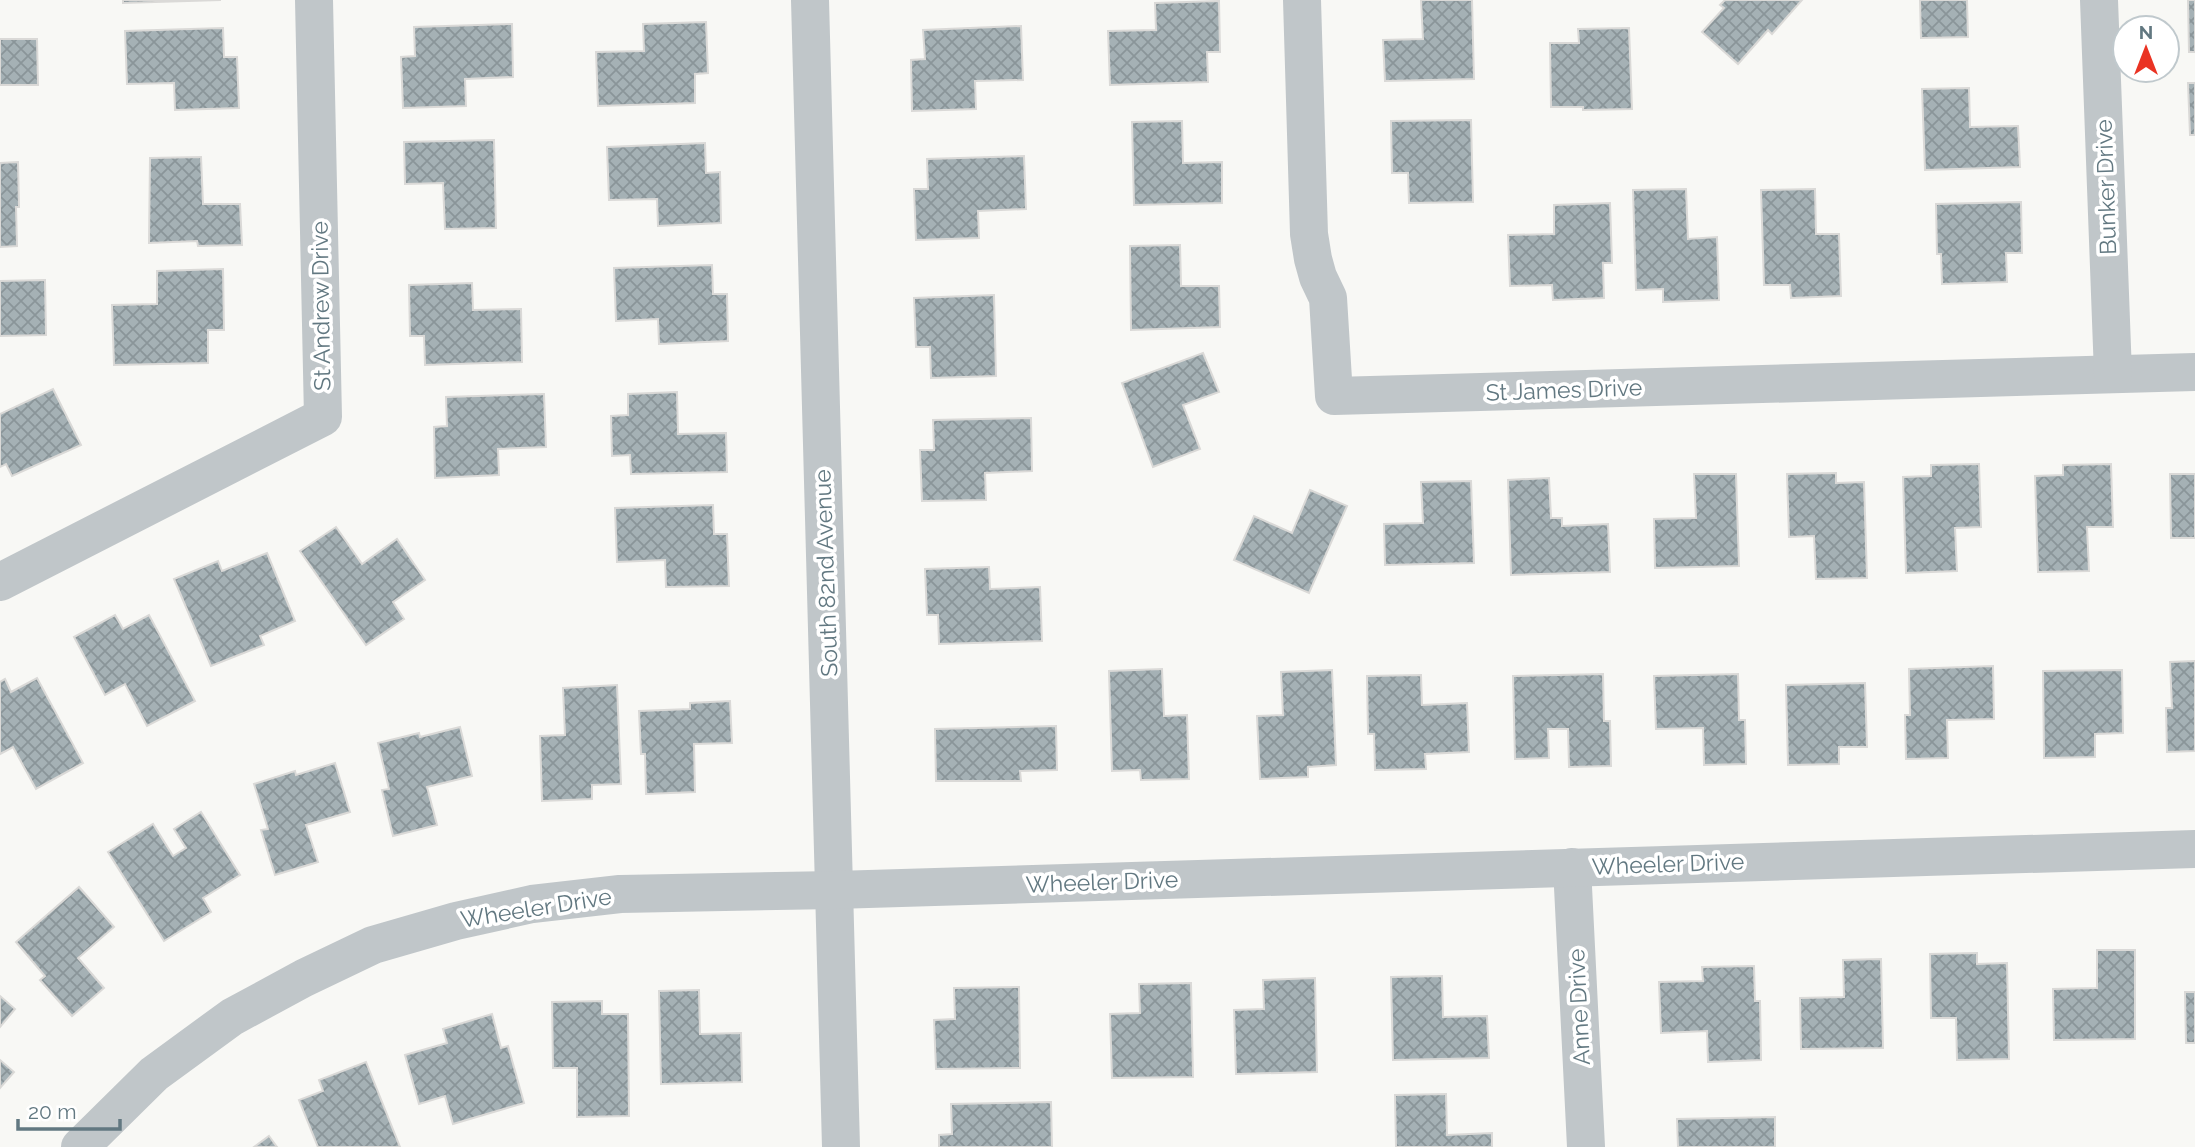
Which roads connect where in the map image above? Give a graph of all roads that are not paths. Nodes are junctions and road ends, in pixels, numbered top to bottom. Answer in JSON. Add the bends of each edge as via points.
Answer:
{"nodes":[{"id":1,"x":314,"y":0,"type":"edge"},
{"id":2,"x":810,"y":0,"type":"edge"},
{"id":3,"x":1302,"y":0,"type":"edge"},
{"id":4,"x":2099,"y":0,"type":"edge"},
{"id":5,"x":2195,"y":372,"type":"edge"},
{"id":6,"x":2113,"y":374,"type":"junction"},
{"id":7,"x":0,"y":582,"type":"edge"},
{"id":8,"x":2195,"y":849,"type":"edge"},
{"id":9,"x":1572,"y":867,"type":"junction"},
{"id":10,"x":835,"y":890,"type":"junction"},
{"id":11,"x":80,"y":1147,"type":"edge"},
{"id":12,"x":841,"y":1147,"type":"edge"},
{"id":13,"x":1586,"y":1147,"type":"edge"}],
"edges":[{"from":1,"to":7,"type":"street","name":"St Andrew Drive","via":[[323,417]]},
{"from":2,"to":10,"type":"street","name":"South 82nd Avenue"},
{"from":3,"to":6,"type":"street","name":"St James Drive","via":[[1309,234],[1318,277],[1328,298],[1334,396]]},
{"from":4,"to":6,"type":"street","name":"Bunker Drive"},
{"from":5,"to":6,"type":"street","name":"St James Drive"},
{"from":8,"to":9,"type":"street","name":"Wheeler Drive"},
{"from":9,"to":10,"type":"street","name":"Wheeler Drive"},
{"from":9,"to":13,"type":"street","name":"Anne Drive"},
{"from":10,"to":11,"type":"street","name":"Wheeler Drive","via":[[620,894],[531,904],[373,945],[232,1017],[155,1074]]},
{"from":10,"to":12,"type":"street","name":"South 82nd Avenue"}]}
